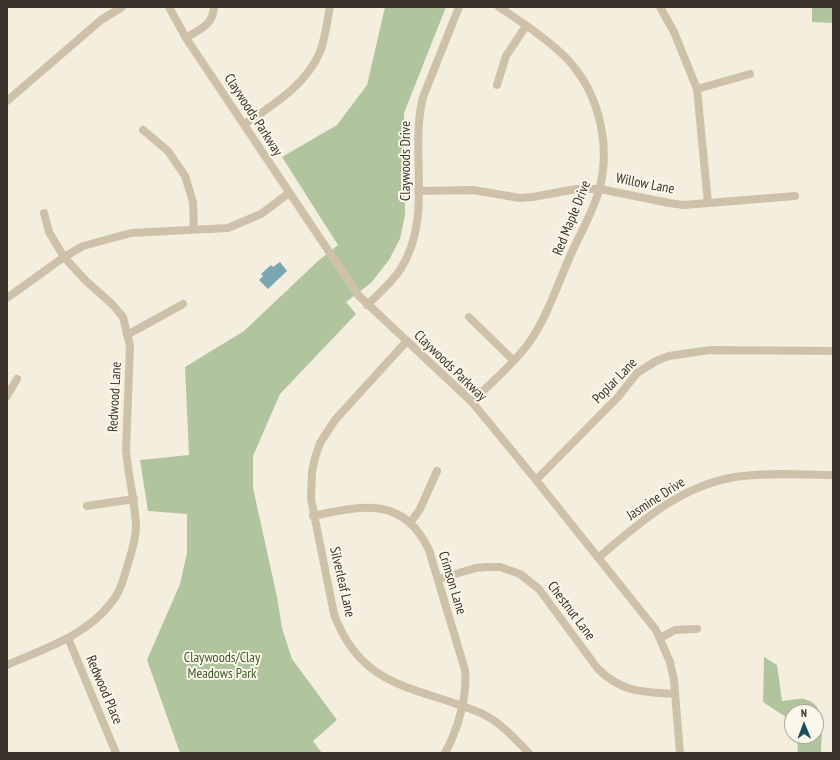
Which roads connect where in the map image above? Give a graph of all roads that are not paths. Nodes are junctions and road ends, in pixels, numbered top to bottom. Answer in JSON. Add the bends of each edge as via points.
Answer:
{"nodes":[{"id":1,"x":122,"y":7,"type":"edge"},
{"id":2,"x":169,"y":7,"type":"edge"},
{"id":3,"x":214,"y":7,"type":"edge"},
{"id":4,"x":330,"y":7,"type":"edge"},
{"id":5,"x":459,"y":7,"type":"edge"},
{"id":6,"x":499,"y":7,"type":"edge"},
{"id":7,"x":660,"y":7,"type":"edge"},
{"id":8,"x":526,"y":26,"type":"junction"},
{"id":9,"x":186,"y":38,"type":"junction"},
{"id":10,"x":750,"y":74,"type":"dead end"},
{"id":11,"x":497,"y":85,"type":"dead end"},
{"id":12,"x":697,"y":89,"type":"junction"},
{"id":13,"x":7,"y":101,"type":"edge"},
{"id":14,"x":245,"y":124,"type":"junction"},
{"id":15,"x":143,"y":130,"type":"dead end"},
{"id":16,"x":600,"y":188,"type":"junction"},
{"id":17,"x":418,"y":191,"type":"junction"},
{"id":18,"x":289,"y":193,"type":"junction"},
{"id":19,"x":796,"y":196,"type":"dead end"},
{"id":20,"x":708,"y":203,"type":"junction"},
{"id":21,"x":44,"y":213,"type":"dead end"},
{"id":22,"x":194,"y":229,"type":"junction"},
{"id":23,"x":64,"y":257,"type":"junction"},
{"id":24,"x":7,"y":298,"type":"edge"},
{"id":25,"x":183,"y":304,"type":"dead end"},
{"id":26,"x":367,"y":305,"type":"junction"},
{"id":27,"x":469,"y":317,"type":"dead end"},
{"id":28,"x":128,"y":336,"type":"junction"},
{"id":29,"x":406,"y":342,"type":"junction"},
{"id":30,"x":833,"y":351,"type":"edge"},
{"id":31,"x":513,"y":360,"type":"junction"},
{"id":32,"x":17,"y":379,"type":"dead end"},
{"id":33,"x":7,"y":396,"type":"edge"},
{"id":34,"x":472,"y":402,"type":"junction"},
{"id":35,"x":437,"y":471,"type":"dead end"},
{"id":36,"x":833,"y":475,"type":"edge"},
{"id":37,"x":536,"y":480,"type":"junction"},
{"id":38,"x":134,"y":499,"type":"junction"},
{"id":39,"x":87,"y":506,"type":"dead end"},
{"id":40,"x":313,"y":516,"type":"junction"},
{"id":41,"x":410,"y":523,"type":"junction"},
{"id":42,"x":598,"y":558,"type":"junction"},
{"id":43,"x":438,"y":579,"type":"junction"},
{"id":44,"x":696,"y":629,"type":"dead end"},
{"id":45,"x":68,"y":638,"type":"junction"},
{"id":46,"x":660,"y":638,"type":"junction"},
{"id":47,"x":7,"y":665,"type":"edge"},
{"id":48,"x":675,"y":694,"type":"junction"},
{"id":49,"x":462,"y":707,"type":"junction"},
{"id":50,"x":116,"y":753,"type":"edge"},
{"id":51,"x":445,"y":753,"type":"edge"},
{"id":52,"x":529,"y":753,"type":"edge"},
{"id":53,"x":680,"y":753,"type":"edge"}],
"edges":[{"from":1,"to":13,"type":"street","via":[[101,20]]},
{"from":2,"to":9,"type":"street","name":"Claywoods Parkway"},
{"from":3,"to":9,"type":"street","via":[[213,16],[207,25]]},
{"from":4,"to":14,"type":"street","via":[[320,51],[302,81]]},
{"from":5,"to":17,"type":"street","name":"Claywoods Drive","via":[[423,97],[418,134]]},
{"from":6,"to":8,"type":"street","name":"Red Maple Drive"},
{"from":7,"to":12,"type":"street","via":[[674,32]]},
{"from":8,"to":11,"type":"street","via":[[506,56]]},
{"from":8,"to":16,"type":"street","name":"Red Maple Drive","via":[[563,55],[589,90],[603,140],[604,162]]},
{"from":9,"to":14,"type":"street","name":"Claywoods Parkway"},
{"from":10,"to":12,"type":"street"},
{"from":12,"to":20,"type":"street"},
{"from":14,"to":18,"type":"street","name":"Claywoods Parkway"},
{"from":15,"to":22,"type":"street","via":[[168,151],[184,176],[193,202]]},
{"from":16,"to":17,"type":"street","name":"Willow Lane","via":[[520,198],[472,190]]},
{"from":16,"to":20,"type":"street","name":"Willow Lane","via":[[669,204]]},
{"from":16,"to":31,"type":"street","name":"Red Maple Drive","via":[[536,333]]},
{"from":17,"to":26,"type":"street","name":"Claywoods Drive","via":[[416,232],[407,259],[392,281]]},
{"from":18,"to":22,"type":"street","via":[[270,209],[228,228]]},
{"from":18,"to":26,"type":"street","name":"Claywoods Parkway"},
{"from":19,"to":20,"type":"street","name":"Willow Lane"},
{"from":21,"to":23,"type":"street","name":"Redwood Lane","via":[[49,232]]},
{"from":22,"to":23,"type":"street","via":[[131,233],[84,246]]},
{"from":23,"to":24,"type":"street"},
{"from":23,"to":28,"type":"street","name":"Redwood Lane","via":[[123,317]]},
{"from":25,"to":28,"type":"street"},
{"from":26,"to":29,"type":"street","name":"Claywoods Parkway"},
{"from":27,"to":31,"type":"street"},
{"from":28,"to":38,"type":"street","name":"Redwood Lane","via":[[131,363],[126,450]]},
{"from":29,"to":34,"type":"street","name":"Claywoods Parkway"},
{"from":29,"to":40,"type":"street","name":"Silverleaf Lane","via":[[335,420],[320,443],[310,486]]},
{"from":30,"to":37,"type":"street","name":"Poplar Lane","via":[[710,350],[669,356],[656,361],[637,373],[618,397]]},
{"from":31,"to":34,"type":"street","name":"Red Maple Drive"},
{"from":32,"to":33,"type":"street"},
{"from":34,"to":37,"type":"street","name":"Claywoods Parkway"},
{"from":35,"to":41,"type":"street","via":[[420,509]]},
{"from":36,"to":42,"type":"street","name":"Jasmine Drive","via":[[736,477],[708,484],[679,496],[649,516]]},
{"from":37,"to":42,"type":"street","name":"Claywoods Parkway"},
{"from":38,"to":39,"type":"street"},
{"from":38,"to":45,"type":"street","name":"Redwood Lane","via":[[136,528],[132,556],[124,580],[112,603],[91,624]]},
{"from":40,"to":41,"type":"street","name":"Crimson Lane","via":[[369,506],[389,510]]},
{"from":40,"to":49,"type":"street","name":"Silverleaf Lane","via":[[334,614],[339,628],[354,652],[386,679]]},
{"from":41,"to":43,"type":"street","name":"Crimson Lane","via":[[424,540]]},
{"from":42,"to":46,"type":"street","name":"Claywoods Parkway"},
{"from":43,"to":48,"type":"street","name":"Chestnut Lane","via":[[487,566],[520,574],[540,590],[607,678],[636,691]]},
{"from":43,"to":49,"type":"street","name":"Crimson Lane","via":[[465,670],[465,695]]},
{"from":44,"to":46,"type":"street","via":[[675,630]]},
{"from":45,"to":47,"type":"street","name":"Redwood Lane"},
{"from":45,"to":50,"type":"street","name":"Redwood Place"},
{"from":46,"to":48,"type":"street","name":"Claywoods Parkway","via":[[670,662]]},
{"from":48,"to":53,"type":"street","name":"Claywoods Parkway"},
{"from":49,"to":51,"type":"street","name":"Crimson Lane"},
{"from":49,"to":52,"type":"street","name":"Silverleaf Lane","via":[[494,720]]}]}
